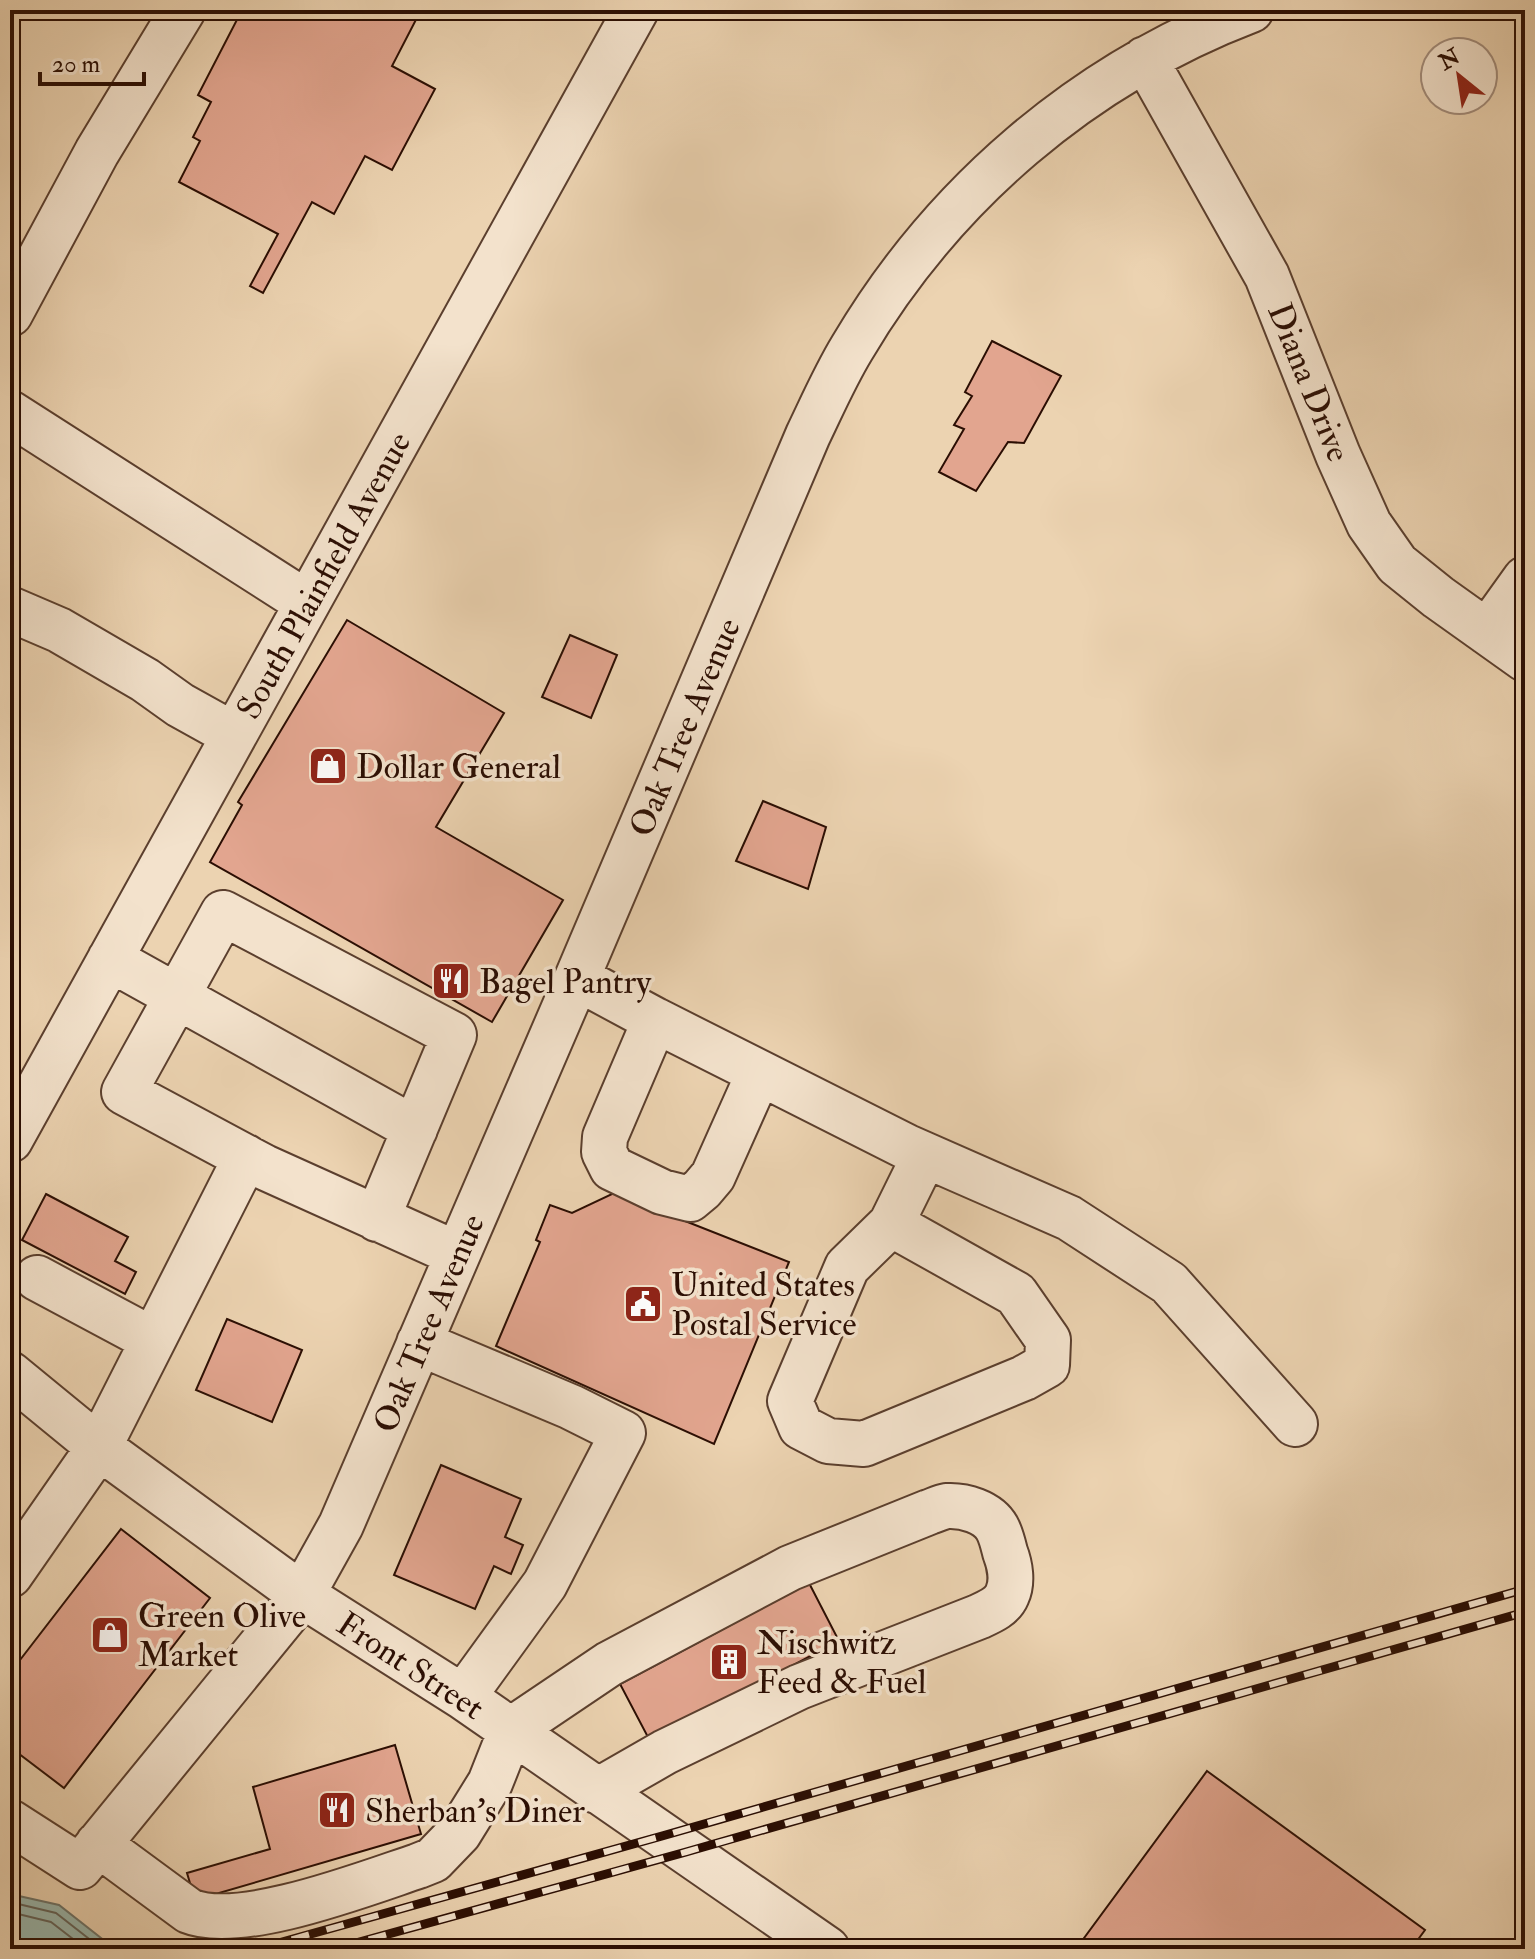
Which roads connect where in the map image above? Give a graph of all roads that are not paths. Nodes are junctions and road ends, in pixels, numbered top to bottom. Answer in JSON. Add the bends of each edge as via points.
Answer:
{"nodes":[{"id":1,"x":183,"y":10,"type":"edge"},
{"id":2,"x":636,"y":10,"type":"edge"},
{"id":3,"x":1251,"y":10,"type":"edge"},
{"id":4,"x":1145,"y":59,"type":"junction"},
{"id":5,"x":10,"y":314,"type":"edge"},
{"id":6,"x":10,"y":413,"type":"edge"},
{"id":7,"x":1525,"y":579,"type":"edge"},
{"id":8,"x":307,"y":603,"type":"junction"},
{"id":9,"x":10,"y":609,"type":"edge"},
{"id":10,"x":1487,"y":632,"type":"junction"},
{"id":11,"x":1525,"y":659,"type":"edge"},
{"id":12,"x":234,"y":735,"type":"junction"},
{"id":13,"x":110,"y":959,"type":"junction"},
{"id":14,"x":577,"y":978,"type":"junction"},
{"id":15,"x":178,"y":995,"type":"junction"},
{"id":16,"x":655,"y":1020,"type":"junction"},
{"id":17,"x":759,"y":1073,"type":"junction"},
{"id":18,"x":415,"y":1129,"type":"junction"},
{"id":19,"x":10,"y":1140,"type":"edge"},
{"id":20,"x":925,"y":1155,"type":"junction"},
{"id":21,"x":246,"y":1157,"type":"junction"},
{"id":22,"x":377,"y":1219,"type":"junction"},
{"id":23,"x":891,"y":1224,"type":"junction"},
{"id":24,"x":457,"y":1254,"type":"junction"},
{"id":25,"x":37,"y":1278,"type":"dead end"},
{"id":26,"x":153,"y":1340,"type":"junction"},
{"id":27,"x":419,"y":1343,"type":"junction"},
{"id":28,"x":10,"y":1374,"type":"edge"},
{"id":29,"x":1295,"y":1424,"type":"dead end"},
{"id":30,"x":99,"y":1447,"type":"junction"},
{"id":31,"x":10,"y":1575,"type":"edge"},
{"id":32,"x":302,"y":1595,"type":"junction"},
{"id":33,"x":463,"y":1697,"type":"junction"},
{"id":34,"x":511,"y":1730,"type":"junction"},
{"id":35,"x":597,"y":1791,"type":"junction"},
{"id":36,"x":10,"y":1822,"type":"edge"},
{"id":37,"x":98,"y":1844,"type":"junction"},
{"id":38,"x":827,"y":1949,"type":"edge"}],
"edges":[{"from":1,"to":5,"type":"street","via":[[97,152]]},
{"from":2,"to":8,"type":"street","name":"South Plainfield Avenue"},
{"from":3,"to":4,"type":"street","name":"Oak Tree Avenue"},
{"from":4,"to":10,"type":"street","name":"Diana Drive","via":[[1267,276],[1369,524],[1397,564]]},
{"from":4,"to":14,"type":"street","name":"Oak Tree Avenue","via":[[1056,118],[987,176],[900,274],[851,349],[808,435]]},
{"from":6,"to":8,"type":"street"},
{"from":7,"to":10,"type":"street"},
{"from":8,"to":12,"type":"street","name":"South Plainfield Avenue"},
{"from":9,"to":12,"type":"street","via":[[59,630]]},
{"from":10,"to":11,"type":"street","name":"Diana Drive"},
{"from":12,"to":13,"type":"street","name":"South Plainfield Avenue"},
{"from":13,"to":15,"type":"street"},
{"from":13,"to":19,"type":"street","name":"South Plainfield Avenue"},
{"from":14,"to":16,"type":"street"},
{"from":14,"to":24,"type":"street","name":"Oak Tree Avenue"},
{"from":15,"to":18,"type":"street"},
{"from":15,"to":18,"type":"street","via":[[223,913],[454,1035]]},
{"from":15,"to":21,"type":"street","via":[[124,1092]]},
{"from":16,"to":17,"type":"street"},
{"from":16,"to":17,"type":"street","via":[[605,1137],[604,1152],[612,1168],[690,1199],[713,1176]]},
{"from":17,"to":20,"type":"street"},
{"from":18,"to":22,"type":"street"},
{"from":20,"to":23,"type":"street"},
{"from":20,"to":29,"type":"street","via":[[1069,1218],[1169,1283]]},
{"from":21,"to":22,"type":"street"},
{"from":21,"to":26,"type":"street"},
{"from":22,"to":24,"type":"street"},
{"from":23,"to":23,"type":"street","via":[[847,1267],[790,1401],[801,1427],[828,1441],[864,1444],[1047,1365],[1048,1340],[1016,1294]]},
{"from":24,"to":27,"type":"street","name":"Oak Tree Avenue"},
{"from":25,"to":26,"type":"street"},
{"from":26,"to":30,"type":"street"},
{"from":27,"to":32,"type":"street","name":"Oak Tree Avenue","via":[[341,1525]]},
{"from":27,"to":33,"type":"street","via":[[623,1433],[545,1584]]},
{"from":28,"to":30,"type":"street","name":"Front Street"},
{"from":30,"to":31,"type":"street"},
{"from":30,"to":32,"type":"street","name":"Front Street"},
{"from":32,"to":33,"type":"street","name":"Front Street"},
{"from":32,"to":37,"type":"street","name":"Oak Tree Avenue"},
{"from":33,"to":34,"type":"street","name":"Front Street"},
{"from":34,"to":35,"type":"street","name":"Front Street"},
{"from":34,"to":35,"type":"street","via":[[609,1664],[818,1556],[945,1506],[976,1511],[997,1528],[1010,1582],[997,1608],[799,1687]]},
{"from":34,"to":37,"type":"street","via":[[483,1795],[459,1833],[433,1860],[316,1899],[233,1917],[200,1916]]},
{"from":35,"to":38,"type":"street","name":"Front Street"},
{"from":36,"to":37,"type":"street","name":"Oak Tree Avenue","via":[[80,1867]]}]}
